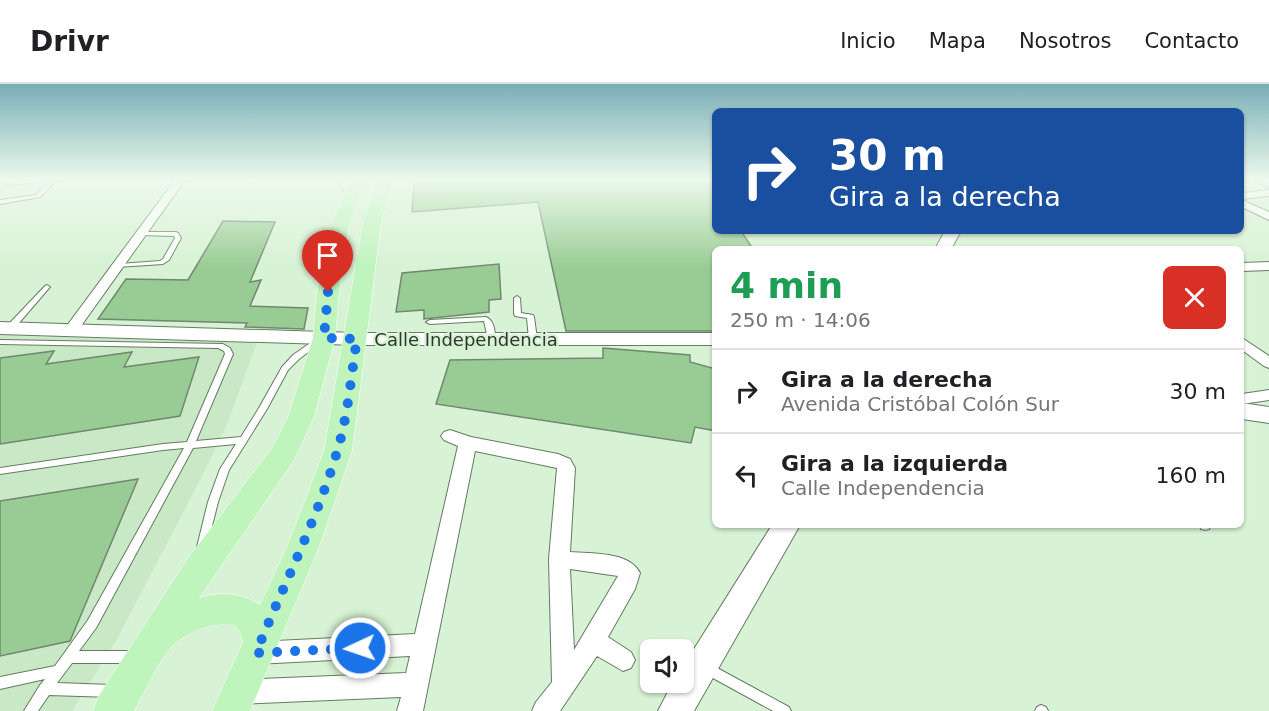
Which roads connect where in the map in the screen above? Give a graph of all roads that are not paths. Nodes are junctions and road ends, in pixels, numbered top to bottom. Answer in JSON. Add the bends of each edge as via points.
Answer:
{"nodes":[{"id":1,"x":159,"y":209,"type":"edge"},
{"id":2,"x":345,"y":209,"type":"edge"},
{"id":3,"x":361,"y":209,"type":"edge"},
{"id":4,"x":379,"y":209,"type":"edge"},
{"id":5,"x":1254,"y":209,"type":"edge"},
{"id":6,"x":1269,"y":217,"type":"edge"},
{"id":7,"x":142,"y":234,"type":"junction"},
{"id":8,"x":118,"y":266,"type":"junction"},
{"id":9,"x":1269,"y":266,"type":"edge"},
{"id":10,"x":1244,"y":267,"type":"edge"},
{"id":11,"x":46,"y":287,"type":"dead end"},
{"id":12,"x":517,"y":298,"type":"dead end"},
{"id":13,"x":430,"y":322,"type":"dead end"},
{"id":14,"x":71,"y":330,"type":"junction"},
{"id":15,"x":341,"y":332,"type":"junction"},
{"id":16,"x":3,"y":333,"type":"edge"},
{"id":17,"x":492,"y":339,"type":"junction"},
{"id":18,"x":533,"y":339,"type":"junction"},
{"id":19,"x":712,"y":339,"type":"edge"},
{"id":20,"x":1244,"y":344,"type":"edge"},
{"id":21,"x":1269,"y":363,"type":"edge"},
{"id":22,"x":1269,"y":395,"type":"edge"},
{"id":23,"x":1244,"y":399,"type":"edge"},
{"id":24,"x":1244,"y":411,"type":"edge"},
{"id":25,"x":1269,"y":415,"type":"edge"},
{"id":26,"x":243,"y":440,"type":"junction"},
{"id":27,"x":190,"y":445,"type":"junction"},
{"id":28,"x":0,"y":471,"type":"edge"},
{"id":29,"x":784,"y":528,"type":"edge"},
{"id":30,"x":559,"y":560,"type":"junction"},
{"id":31,"x":198,"y":571,"type":"junction"},
{"id":32,"x":594,"y":640,"type":"junction"},
{"id":33,"x":425,"y":644,"type":"junction"},
{"id":34,"x":258,"y":647,"type":"junction"},
{"id":35,"x":150,"y":649,"type":"junction"},
{"id":36,"x":68,"y":657,"type":"junction"},
{"id":37,"x":623,"y":660,"type":"dead end"},
{"id":38,"x":703,"y":666,"type":"junction"},
{"id":39,"x":57,"y":671,"type":"junction"},
{"id":40,"x":0,"y":683,"type":"edge"},
{"id":41,"x":417,"y":684,"type":"junction"},
{"id":42,"x":564,"y":686,"type":"junction"},
{"id":43,"x":44,"y":689,"type":"junction"},
{"id":44,"x":118,"y":701,"type":"edge"},
{"id":45,"x":235,"y":701,"type":"edge"},
{"id":46,"x":30,"y":711,"type":"edge"},
{"id":47,"x":410,"y":711,"type":"edge"},
{"id":48,"x":545,"y":711,"type":"edge"},
{"id":49,"x":675,"y":711,"type":"edge"},
{"id":50,"x":785,"y":711,"type":"edge"}],
"edges":[{"from":1,"to":7,"type":"street"},
{"from":2,"to":15,"type":"main road","via":[[328,292]]},
{"from":3,"to":15,"type":"main road","via":[[337,312]]},
{"from":4,"to":15,"type":"main road"},
{"from":5,"to":6,"type":"street"},
{"from":7,"to":8,"type":"street"},
{"from":7,"to":8,"type":"lane","via":[[176,234],[178,238],[166,260]]},
{"from":8,"to":14,"type":"street"},
{"from":9,"to":10,"type":"street"},
{"from":11,"to":16,"type":"lane"},
{"from":12,"to":18,"type":"lane","via":[[518,314],[530,317]]},
{"from":13,"to":17,"type":"lane","via":[[486,319]]},
{"from":14,"to":15,"type":"street","name":"Calle Independencia"},
{"from":14,"to":16,"type":"street","name":"Calle Independencia"},
{"from":15,"to":17,"type":"street","name":"Calle Independencia"},
{"from":15,"to":26,"type":"lane","via":[[304,350],[285,369]]},
{"from":15,"to":31,"type":"main road","via":[[284,453]]},
{"from":15,"to":34,"type":"main road","via":[[338,451],[303,547]]},
{"from":16,"to":27,"type":"lane","via":[[220,346],[227,350],[229,354]]},
{"from":17,"to":18,"type":"street","name":"Calle Independencia"},
{"from":18,"to":19,"type":"street","name":"Calle Independencia"},
{"from":20,"to":21,"type":"street"},
{"from":22,"to":23,"type":"street"},
{"from":24,"to":25,"type":"street"},
{"from":26,"to":27,"type":"lane"},
{"from":26,"to":31,"type":"lane","via":[[219,485]]},
{"from":27,"to":28,"type":"lane"},
{"from":27,"to":36,"type":"lane","via":[[92,624]]},
{"from":29,"to":38,"type":"street"},
{"from":30,"to":32,"type":"street","via":[[622,567],[629,573]]},
{"from":30,"to":33,"type":"street","via":[[564,464],[459,439]]},
{"from":30,"to":42,"type":"street"},
{"from":31,"to":35,"type":"main road"},
{"from":32,"to":37,"type":"street"},
{"from":32,"to":42,"type":"street"},
{"from":33,"to":34,"type":"street"},
{"from":33,"to":41,"type":"street"},
{"from":34,"to":35,"type":"main road","via":[[259,631],[249,616],[218,609],[192,616],[166,630]]},
{"from":34,"to":45,"type":"main road"},
{"from":35,"to":36,"type":"lane"},
{"from":35,"to":44,"type":"main road"},
{"from":36,"to":39,"type":"lane"},
{"from":38,"to":49,"type":"street"},
{"from":38,"to":50,"type":"lane"},
{"from":39,"to":40,"type":"lane"},
{"from":39,"to":43,"type":"lane"},
{"from":41,"to":45,"type":"street"},
{"from":41,"to":47,"type":"street"},
{"from":42,"to":48,"type":"street"},
{"from":43,"to":44,"type":"lane"},
{"from":43,"to":46,"type":"lane"}]}
